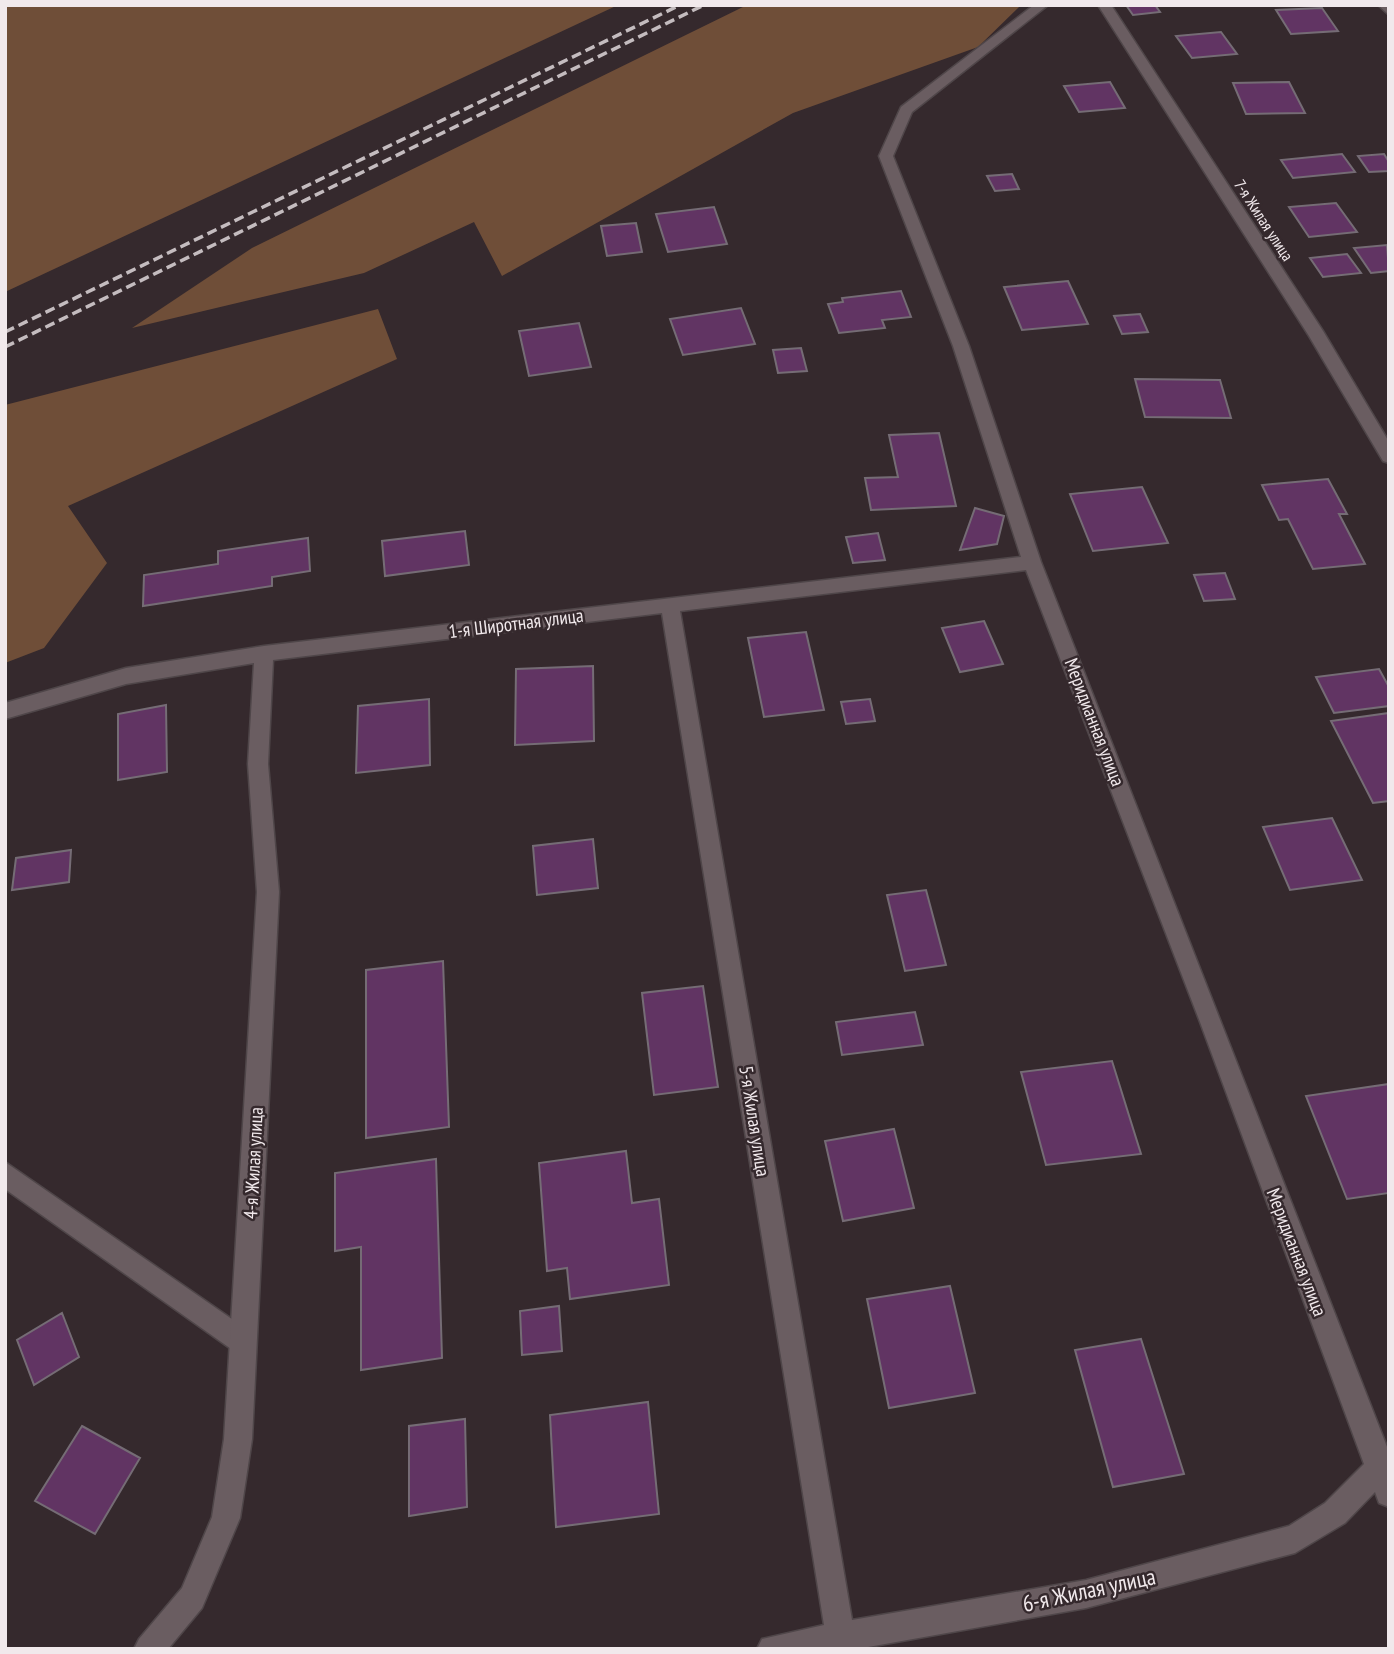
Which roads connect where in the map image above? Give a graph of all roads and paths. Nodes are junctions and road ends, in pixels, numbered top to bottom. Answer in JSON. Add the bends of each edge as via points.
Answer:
{"nodes":[{"id":1,"x":1042,"y":5,"type":"edge"},
{"id":2,"x":1104,"y":5,"type":"edge"},
{"id":3,"x":1384,"y":5,"type":"edge"},
{"id":4,"x":1389,"y":10,"type":"edge"},
{"id":5,"x":1389,"y":457,"type":"edge"},
{"id":6,"x":1032,"y":562,"type":"junction"},
{"id":7,"x":670,"y":605,"type":"junction"},
{"id":8,"x":264,"y":654,"type":"junction"},
{"id":9,"x":5,"y":711,"type":"edge"},
{"id":10,"x":5,"y":1174,"type":"edge"},
{"id":11,"x":243,"y":1342,"type":"junction"},
{"id":12,"x":1385,"y":1476,"type":"edge"},
{"id":13,"x":841,"y":1643,"type":"edge"},
{"id":14,"x":149,"y":1649,"type":"edge"},
{"id":15,"x":772,"y":1649,"type":"edge"}],
"edges":[{"from":1,"to":6,"type":"street","name":"Меридианная улица","via":[[906,110],[886,156],[961,346]]},
{"from":2,"to":5,"type":"street","name":"7-я Жилая улица","via":[[1317,335]]},
{"from":3,"to":4,"type":"street"},
{"from":6,"to":7,"type":"street","name":"1-я Широтная улица"},
{"from":6,"to":12,"type":"street","name":"Меридианная улица"},
{"from":7,"to":8,"type":"street","name":"1-я Широтная улица"},
{"from":7,"to":13,"type":"street","name":"5-я Жилая улица"},
{"from":8,"to":9,"type":"street","name":"1-я Широтная улица","via":[[126,676]]},
{"from":8,"to":11,"type":"street","name":"4-я Жилая улица","via":[[258,764],[268,892]]},
{"from":10,"to":11,"type":"street"},
{"from":11,"to":14,"type":"street","name":"4-я Жилая улица","via":[[238,1439],[226,1518],[192,1598]]},
{"from":12,"to":13,"type":"street","name":"6-я Жилая улица","via":[[1294,1539],[1086,1594]]},
{"from":13,"to":15,"type":"street","name":"6-я Жилая улица"}]}
